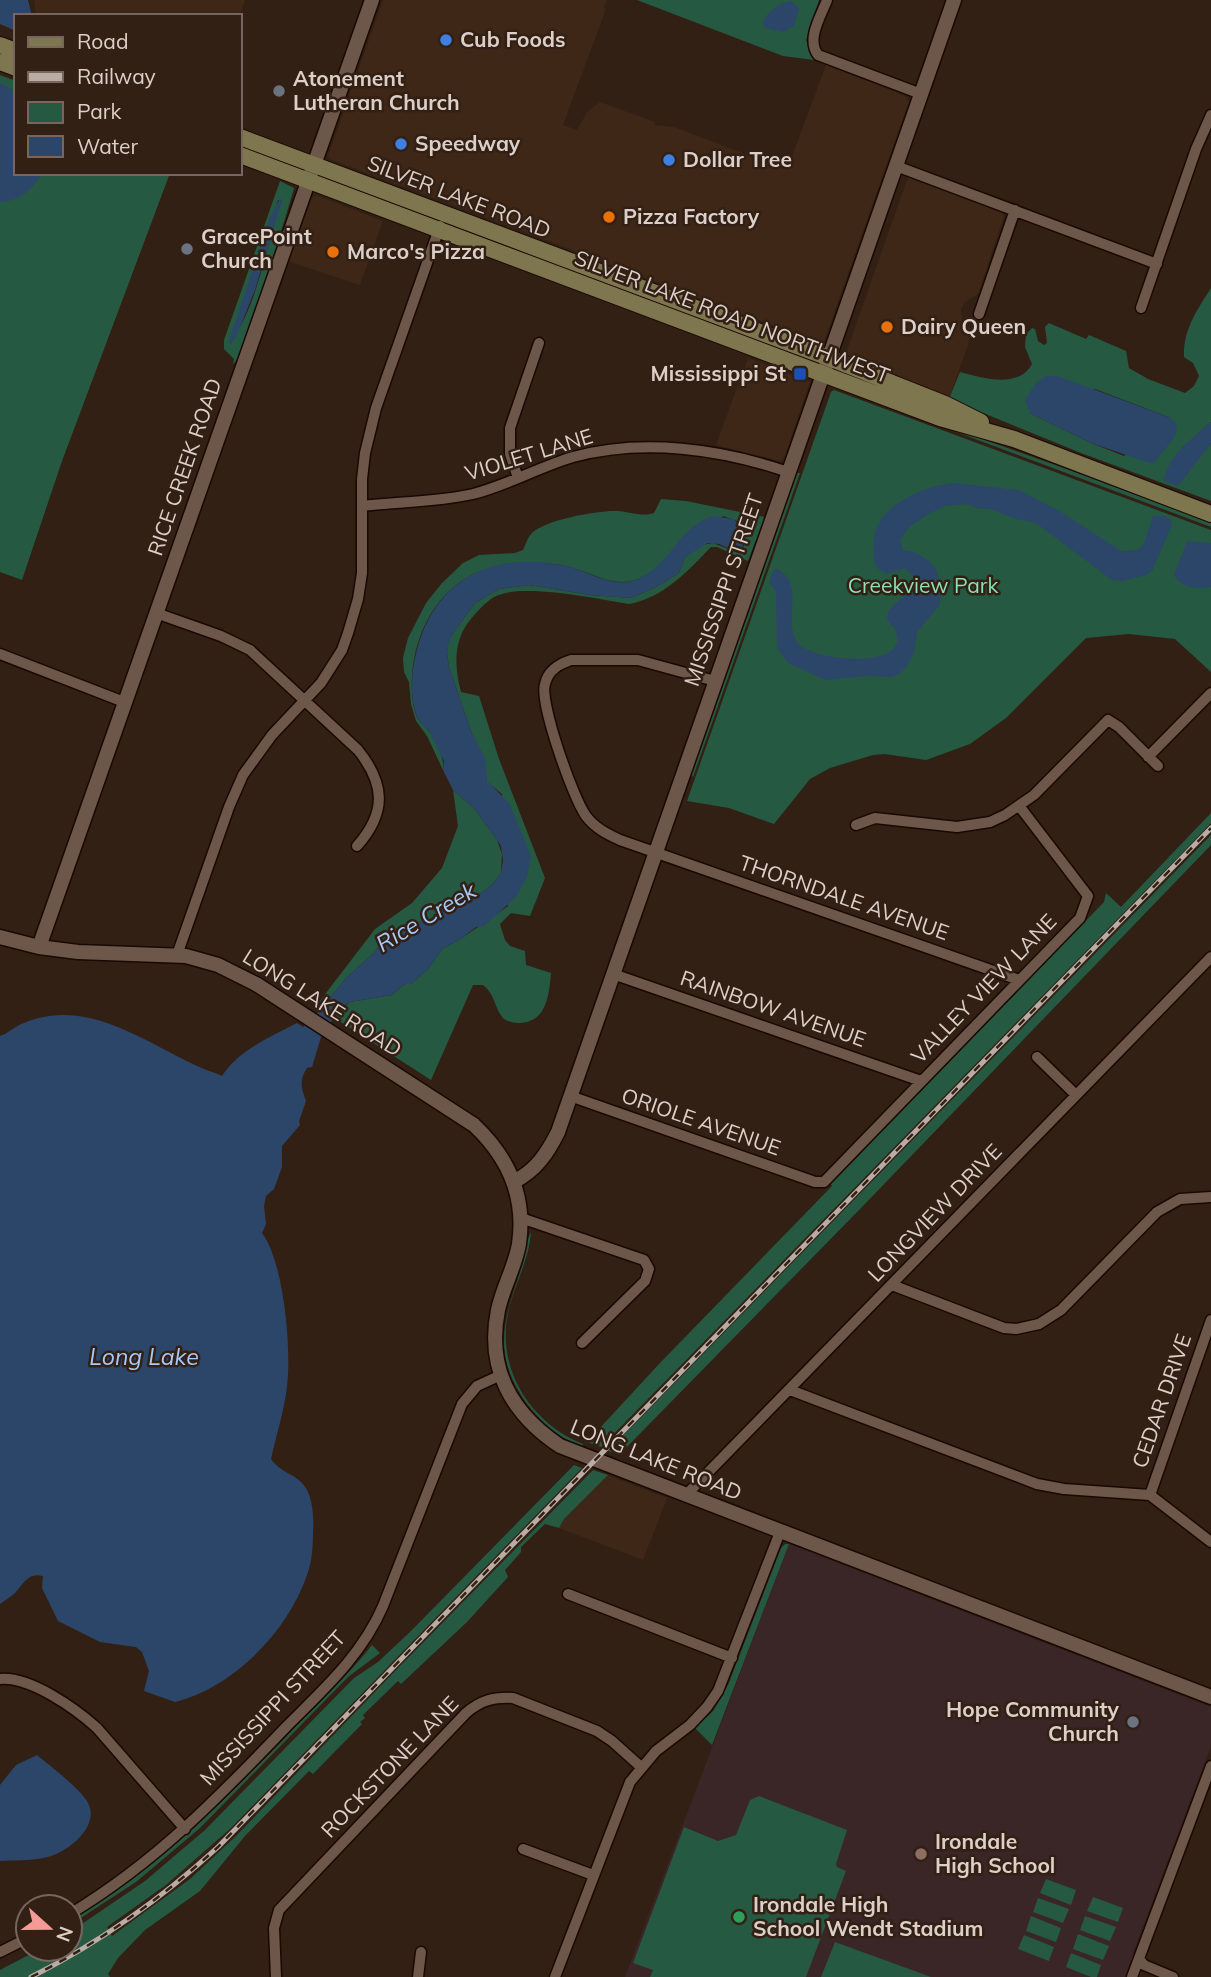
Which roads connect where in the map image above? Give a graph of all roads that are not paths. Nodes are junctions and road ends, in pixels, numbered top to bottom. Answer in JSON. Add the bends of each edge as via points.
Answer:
{"nodes":[{"id":1,"x":372,"y":0,"type":"edge"},
{"id":2,"x":827,"y":0,"type":"edge"},
{"id":3,"x":954,"y":0,"type":"edge"},
{"id":4,"x":921,"y":94,"type":"junction"},
{"id":5,"x":1211,"y":115,"type":"edge"},
{"id":6,"x":242,"y":138,"type":"edge"},
{"id":7,"x":242,"y":156,"type":"edge"},
{"id":8,"x":313,"y":165,"type":"junction"},
{"id":9,"x":896,"y":166,"type":"junction"},
{"id":10,"x":307,"y":181,"type":"junction"},
{"id":11,"x":1015,"y":210,"type":"junction"},
{"id":12,"x":442,"y":222,"type":"junction"},
{"id":13,"x":1157,"y":264,"type":"junction"},
{"id":14,"x":1141,"y":308,"type":"dead end"},
{"id":15,"x":979,"y":314,"type":"dead end"},
{"id":16,"x":539,"y":343,"type":"dead end"},
{"id":17,"x":829,"y":358,"type":"junction"},
{"id":18,"x":824,"y":375,"type":"junction"},
{"id":19,"x":1014,"y":439,"type":"junction"},
{"id":20,"x":788,"y":472,"type":"junction"},
{"id":21,"x":518,"y":478,"type":"junction"},
{"id":22,"x":362,"y":506,"type":"junction"},
{"id":23,"x":1211,"y":513,"type":"edge"},
{"id":24,"x":156,"y":613,"type":"junction"},
{"id":25,"x":0,"y":654,"type":"edge"},
{"id":26,"x":715,"y":681,"type":"junction"},
{"id":27,"x":1211,"y":693,"type":"edge"},
{"id":28,"x":305,"y":699,"type":"junction"},
{"id":29,"x":124,"y":702,"type":"junction"},
{"id":30,"x":1148,"y":757,"type":"junction"},
{"id":31,"x":1158,"y":766,"type":"dead end"},
{"id":32,"x":1020,"y":807,"type":"junction"},
{"id":33,"x":856,"y":825,"type":"dead end"},
{"id":34,"x":357,"y":846,"type":"dead end"},
{"id":35,"x":655,"y":851,"type":"junction"},
{"id":36,"x":0,"y":937,"type":"edge"},
{"id":37,"x":39,"y":947,"type":"junction"},
{"id":38,"x":177,"y":955,"type":"junction"},
{"id":39,"x":1211,"y":957,"type":"edge"},
{"id":40,"x":613,"y":974,"type":"junction"},
{"id":41,"x":1019,"y":980,"type":"junction"},
{"id":42,"x":1037,"y":1057,"type":"dead end"},
{"id":43,"x":921,"y":1081,"type":"junction"},
{"id":44,"x":1076,"y":1095,"type":"junction"},
{"id":45,"x":570,"y":1096,"type":"junction"},
{"id":46,"x":515,"y":1181,"type":"junction"},
{"id":47,"x":820,"y":1183,"type":"joint"},
{"id":48,"x":1211,"y":1198,"type":"edge"},
{"id":49,"x":521,"y":1218,"type":"junction"},
{"id":50,"x":662,"y":1265,"type":"dead end"},
{"id":51,"x":649,"y":1269,"type":"junction"},
{"id":52,"x":892,"y":1285,"type":"junction"},
{"id":53,"x":1211,"y":1320,"type":"edge"},
{"id":54,"x":582,"y":1343,"type":"dead end"},
{"id":55,"x":501,"y":1375,"type":"junction"},
{"id":56,"x":790,"y":1390,"type":"junction"},
{"id":57,"x":686,"y":1495,"type":"junction"},
{"id":58,"x":1150,"y":1495,"type":"junction"},
{"id":59,"x":780,"y":1531,"type":"junction"},
{"id":60,"x":1211,"y":1542,"type":"edge"},
{"id":61,"x":568,"y":1594,"type":"dead end"},
{"id":62,"x":732,"y":1658,"type":"junction"},
{"id":63,"x":0,"y":1679,"type":"edge"},
{"id":64,"x":1210,"y":1693,"type":"edge"},
{"id":65,"x":1211,"y":1766,"type":"edge"},
{"id":66,"x":641,"y":1767,"type":"junction"},
{"id":67,"x":185,"y":1829,"type":"junction"},
{"id":68,"x":523,"y":1849,"type":"dead end"},
{"id":69,"x":593,"y":1875,"type":"junction"},
{"id":70,"x":84,"y":1905,"type":"edge"},
{"id":71,"x":421,"y":1952,"type":"dead end"},
{"id":72,"x":1139,"y":1959,"type":"junction"},
{"id":73,"x":276,"y":1977,"type":"edge"},
{"id":74,"x":418,"y":1977,"type":"edge"},
{"id":75,"x":555,"y":1977,"type":"edge"},
{"id":76,"x":1132,"y":1977,"type":"edge"},
{"id":77,"x":1173,"y":1977,"type":"edge"}],
"edges":[{"from":1,"to":8,"type":"street","name":"RICE CREEK ROAD"},
{"from":2,"to":4,"type":"street","via":[[813,38],[815,50],[824,58]]},
{"from":3,"to":4,"type":"street","name":"MISSISSIPPI STREET"},
{"from":4,"to":9,"type":"street","name":"MISSISSIPPI STREET"},
{"from":5,"to":13,"type":"street"},
{"from":6,"to":8,"type":"main road","name":"SILVER LAKE ROAD"},
{"from":7,"to":10,"type":"main road","name":"SILVER LAKE ROAD NORTHWEST"},
{"from":8,"to":10,"type":"street","name":"RICE CREEK ROAD"},
{"from":8,"to":12,"type":"main road","name":"SILVER LAKE ROAD"},
{"from":9,"to":11,"type":"street"},
{"from":9,"to":17,"type":"street","name":"MISSISSIPPI STREET"},
{"from":10,"to":12,"type":"main road","name":"SILVER LAKE ROAD NORTHWEST"},
{"from":10,"to":24,"type":"street","name":"RICE CREEK ROAD"},
{"from":11,"to":13,"type":"street"},
{"from":11,"to":15,"type":"street"},
{"from":12,"to":17,"type":"main road","name":"SILVER LAKE ROAD"},
{"from":12,"to":18,"type":"main road","name":"SILVER LAKE ROAD NORTHWEST"},
{"from":12,"to":22,"type":"street","via":[[370,431]]},
{"from":13,"to":14,"type":"street"},
{"from":16,"to":21,"type":"street","via":[[510,428],[510,454]]},
{"from":17,"to":18,"type":"street","name":"MISSISSIPPI STREET"},
{"from":17,"to":19,"type":"main road","name":"SILVER LAKE ROAD","via":[[945,404]]},
{"from":18,"to":19,"type":"main road","name":"SILVER LAKE ROAD NORTHWEST","via":[[940,418]]},
{"from":18,"to":20,"type":"street","name":"MISSISSIPPI STREET"},
{"from":19,"to":23,"type":"main road","name":"SILVER LAKE ROAD NORTHWEST"},
{"from":20,"to":21,"type":"street","name":"VIOLET LANE","via":[[705,450],[652,449],[576,456]]},
{"from":20,"to":26,"type":"street","name":"MISSISSIPPI STREET"},
{"from":21,"to":22,"type":"street","name":"VIOLET LANE","via":[[469,495]]},
{"from":22,"to":28,"type":"street","via":[[362,573],[355,611],[342,650]]},
{"from":24,"to":28,"type":"street","via":[[250,650]]},
{"from":24,"to":29,"type":"street","name":"RICE CREEK ROAD"},
{"from":25,"to":29,"type":"street"},
{"from":26,"to":35,"type":"street","name":"MISSISSIPPI STREET"},
{"from":26,"to":35,"type":"street","name":"THORNDALE AVENUE","via":[[651,662],[578,659],[562,663],[546,680],[545,706],[580,807],[608,835]]},
{"from":27,"to":30,"type":"street"},
{"from":28,"to":34,"type":"street","via":[[358,750],[375,776],[377,811]]},
{"from":28,"to":38,"type":"street","via":[[243,775]]},
{"from":29,"to":37,"type":"street","name":"RICE CREEK ROAD"},
{"from":30,"to":31,"type":"street"},
{"from":30,"to":32,"type":"street","via":[[1108,720]]},
{"from":32,"to":33,"type":"street","via":[[974,825],[942,827],[875,818]]},
{"from":32,"to":41,"type":"street","name":"VALLEY VIEW LANE","via":[[1087,896],[1080,918]]},
{"from":35,"to":40,"type":"street","name":"MISSISSIPPI STREET"},
{"from":35,"to":41,"type":"street","name":"THORNDALE AVENUE"},
{"from":36,"to":37,"type":"street","name":"LONG LAKE ROAD"},
{"from":37,"to":38,"type":"street","name":"LONG LAKE ROAD"},
{"from":38,"to":46,"type":"street","name":"LONG LAKE ROAD","via":[[233,972],[474,1125],[502,1156]]},
{"from":39,"to":44,"type":"street","name":"LONGVIEW DRIVE"},
{"from":40,"to":43,"type":"street","name":"RAINBOW AVENUE"},
{"from":40,"to":45,"type":"street","name":"MISSISSIPPI STREET"},
{"from":41,"to":43,"type":"street","name":"VALLEY VIEW LANE"},
{"from":42,"to":44,"type":"street"},
{"from":43,"to":47,"type":"street","name":"VALLEY VIEW LANE"},
{"from":44,"to":52,"type":"street","name":"LONGVIEW DRIVE"},
{"from":45,"to":46,"type":"street","name":"MISSISSIPPI STREET","via":[[547,1154],[534,1170]]},
{"from":45,"to":47,"type":"street","name":"ORIOLE AVENUE"},
{"from":46,"to":49,"type":"street","name":"LONG LAKE ROAD"},
{"from":48,"to":52,"type":"street","via":[[1180,1199],[1157,1212],[1061,1310],[1028,1328],[1004,1328]]},
{"from":49,"to":51,"type":"street","via":[[644,1260]]},
{"from":49,"to":55,"type":"street","name":"LONG LAKE ROAD","via":[[517,1253],[496,1325]]},
{"from":50,"to":51,"type":"street"},
{"from":51,"to":54,"type":"street","via":[[645,1281]]},
{"from":52,"to":56,"type":"street","name":"LONGVIEW DRIVE"},
{"from":53,"to":58,"type":"street","name":"CEDAR DRIVE"},
{"from":55,"to":57,"type":"street","name":"LONG LAKE ROAD","via":[[526,1419],[560,1446]]},
{"from":55,"to":67,"type":"street","name":"MISSISSIPPI STREET","via":[[477,1386],[462,1404],[383,1606],[359,1650]]},
{"from":56,"to":57,"type":"street","name":"LONGVIEW DRIVE"},
{"from":56,"to":58,"type":"street","via":[[1037,1484]]},
{"from":57,"to":59,"type":"street","name":"LONG LAKE ROAD"},
{"from":58,"to":60,"type":"street"},
{"from":59,"to":62,"type":"street"},
{"from":59,"to":64,"type":"street","name":"LONG LAKE ROAD"},
{"from":61,"to":62,"type":"street"},
{"from":62,"to":66,"type":"street","via":[[707,1707]]},
{"from":63,"to":67,"type":"street","via":[[45,1692],[82,1714]]},
{"from":65,"to":72,"type":"street"},
{"from":66,"to":69,"type":"street","via":[[624,1794]]},
{"from":66,"to":73,"type":"street","name":"ROCKSTONE LANE","via":[[612,1741],[583,1725],[513,1698],[482,1701],[279,1910],[274,1928]]},
{"from":67,"to":70,"type":"street","name":"MISSISSIPPI STREET"},
{"from":68,"to":69,"type":"street"},
{"from":69,"to":75,"type":"street"},
{"from":71,"to":74,"type":"street"},
{"from":72,"to":76,"type":"street"},
{"from":72,"to":77,"type":"street"}]}
